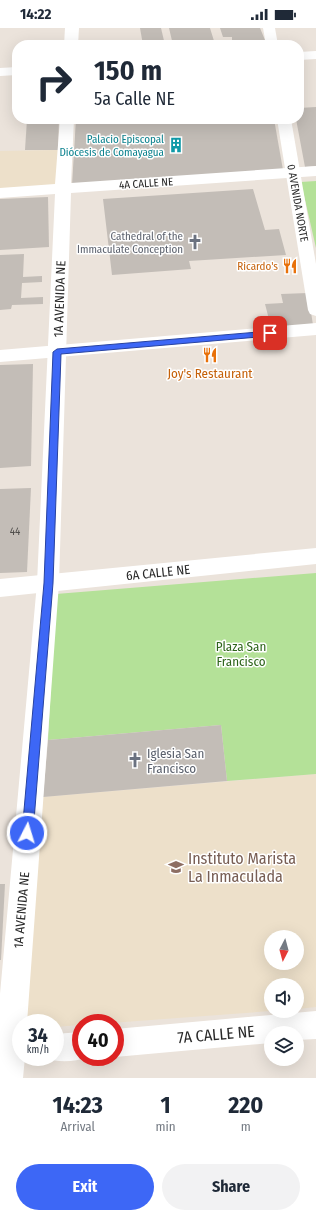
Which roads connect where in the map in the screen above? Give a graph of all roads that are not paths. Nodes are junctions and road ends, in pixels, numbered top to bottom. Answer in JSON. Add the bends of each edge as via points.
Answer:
{"nodes":[{"id":1,"x":72,"y":28,"type":"edge"},
{"id":2,"x":269,"y":28,"type":"edge"},
{"id":3,"x":71,"y":40,"type":"edge"},
{"id":4,"x":271,"y":40,"type":"edge"},
{"id":5,"x":316,"y":55,"type":"edge"},
{"id":6,"x":304,"y":56,"type":"edge"},
{"id":7,"x":12,"y":71,"type":"edge"},
{"id":8,"x":0,"y":72,"type":"edge"},
{"id":9,"x":67,"y":124,"type":"edge"},
{"id":10,"x":285,"y":124,"type":"edge"},
{"id":11,"x":316,"y":171,"type":"edge"},
{"id":12,"x":293,"y":173,"type":"junction"},
{"id":13,"x":63,"y":189,"type":"junction"},
{"id":14,"x":0,"y":193,"type":"edge"},
{"id":15,"x":316,"y":310,"type":"edge"},
{"id":16,"x":316,"y":329,"type":"edge"},
{"id":17,"x":57,"y":352,"type":"junction"},
{"id":18,"x":0,"y":356,"type":"edge"},
{"id":19,"x":316,"y":556,"type":"edge"},
{"id":20,"x":48,"y":583,"type":"junction"},
{"id":21,"x":0,"y":588,"type":"edge"},
{"id":22,"x":316,"y":1025,"type":"edge"},
{"id":23,"x":124,"y":1042,"type":"edge"},
{"id":24,"x":9,"y":1059,"type":"edge"}],
"edges":[{"from":1,"to":3,"type":"street"},
{"from":2,"to":4,"type":"street"},
{"from":5,"to":6,"type":"street"},
{"from":7,"to":8,"type":"street"},
{"from":9,"to":13,"type":"street","name":"1A AVENIDA NE"},
{"from":10,"to":12,"type":"street","name":"0 AVENIDA NORTE"},
{"from":11,"to":12,"type":"street","name":"4A CALLE NE"},
{"from":12,"to":13,"type":"street","name":"4A CALLE NE"},
{"from":12,"to":15,"type":"street","name":"0 AVENIDA NORTE"},
{"from":13,"to":14,"type":"street","name":"4A CALLE NE"},
{"from":13,"to":17,"type":"street","name":"1A AVENIDA NE"},
{"from":16,"to":17,"type":"street"},
{"from":17,"to":18,"type":"street"},
{"from":17,"to":20,"type":"street","name":"1A AVENIDA NE"},
{"from":19,"to":20,"type":"street","name":"6A CALLE NE"},
{"from":20,"to":21,"type":"street","name":"6A CALLE NE"},
{"from":20,"to":24,"type":"street","name":"1A AVENIDA NE"},
{"from":22,"to":23,"type":"street","name":"7A CALLE NE"}]}
